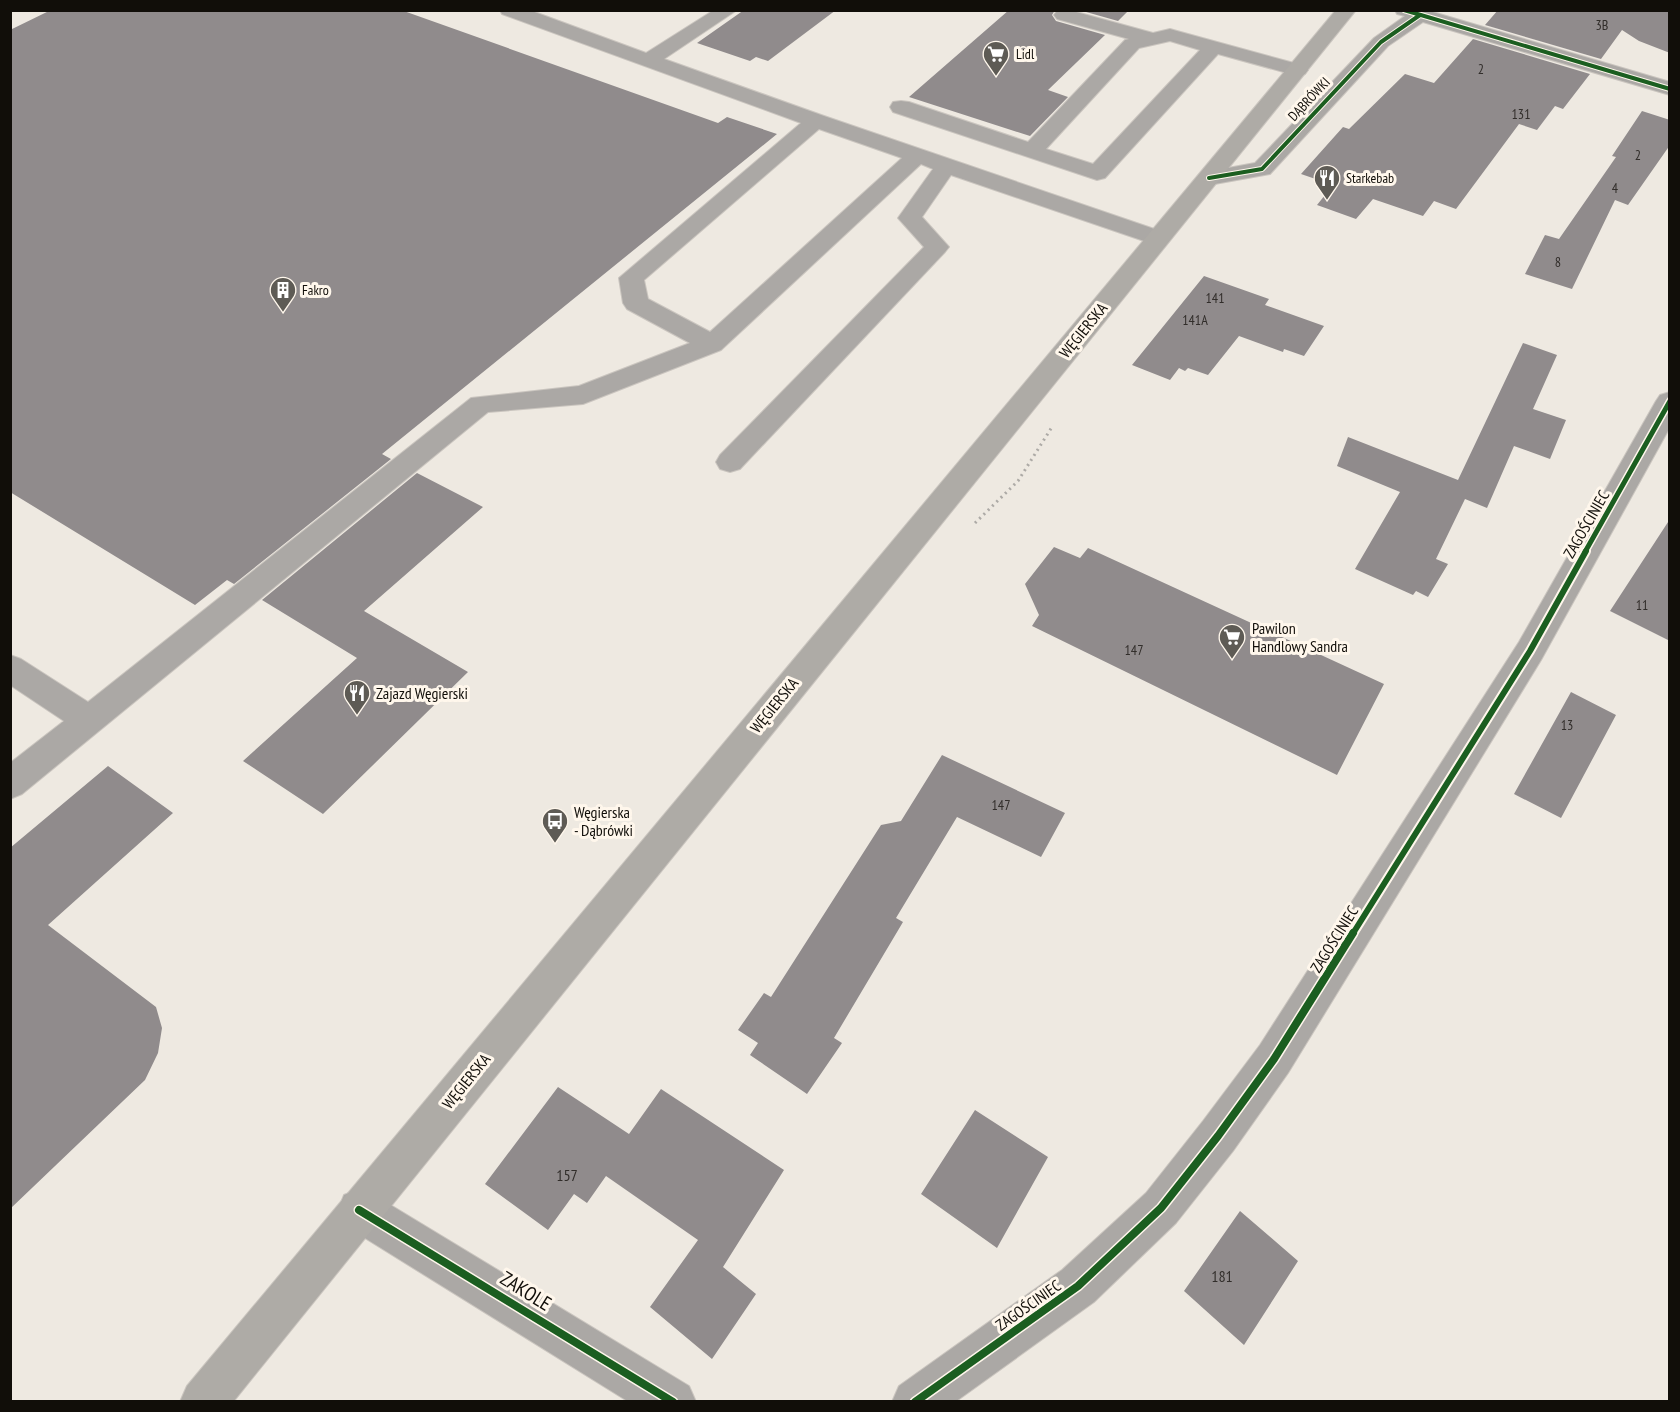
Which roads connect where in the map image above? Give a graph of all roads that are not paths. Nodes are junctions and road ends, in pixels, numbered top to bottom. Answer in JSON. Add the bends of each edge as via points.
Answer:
{"nodes":[{"id":1,"x":509,"y":10,"type":"edge"},
{"id":2,"x":728,"y":10,"type":"edge"},
{"id":3,"x":1415,"y":12,"type":"edge"},
{"id":4,"x":1064,"y":15,"type":"dead end"},
{"id":5,"x":1342,"y":17,"type":"edge"},
{"id":6,"x":1152,"y":39,"type":"junction"},
{"id":7,"x":1214,"y":46,"type":"junction"},
{"id":8,"x":649,"y":60,"type":"junction"},
{"id":9,"x":1298,"y":70,"type":"junction"},
{"id":10,"x":1670,"y":89,"type":"edge"},
{"id":11,"x":902,"y":107,"type":"dead end"},
{"id":12,"x":816,"y":121,"type":"junction"},
{"id":13,"x":1038,"y":153,"type":"junction"},
{"id":14,"x":918,"y":156,"type":"junction"},
{"id":15,"x":947,"y":165,"type":"junction"},
{"id":16,"x":1209,"y":178,"type":"junction"},
{"id":17,"x":1014,"y":188,"type":"junction"},
{"id":18,"x":1158,"y":238,"type":"junction"},
{"id":19,"x":712,"y":344,"type":"junction"},
{"id":20,"x":1670,"y":401,"type":"edge"},
{"id":21,"x":729,"y":462,"type":"dead end"},
{"id":22,"x":10,"y":668,"type":"edge"},
{"id":23,"x":88,"y":720,"type":"junction"},
{"id":24,"x":10,"y":784,"type":"edge"},
{"id":25,"x":359,"y":1210,"type":"junction"},
{"id":26,"x":203,"y":1401,"type":"edge"},
{"id":27,"x":673,"y":1401,"type":"edge"},
{"id":28,"x":915,"y":1401,"type":"edge"}],
"edges":[{"from":1,"to":8,"type":"street"},
{"from":2,"to":8,"type":"street"},
{"from":3,"to":10,"type":"street","name":"DĄBRÓWKI"},
{"from":3,"to":16,"type":"street","name":"DĄBRÓWKI","via":[[1381,42],[1262,169]]},
{"from":4,"to":6,"type":"street"},
{"from":5,"to":9,"type":"main road","name":"WĘGIERSKA"},
{"from":6,"to":7,"type":"street","via":[[1170,35]]},
{"from":6,"to":13,"type":"street","via":[[1132,44]]},
{"from":7,"to":9,"type":"street"},
{"from":7,"to":13,"type":"street","via":[[1097,172]]},
{"from":8,"to":12,"type":"street"},
{"from":9,"to":16,"type":"main road","name":"WĘGIERSKA"},
{"from":11,"to":13,"type":"street"},
{"from":12,"to":14,"type":"street"},
{"from":12,"to":19,"type":"street","via":[[631,278],[636,303]]},
{"from":13,"to":17,"type":"street"},
{"from":14,"to":15,"type":"street"},
{"from":14,"to":19,"type":"street"},
{"from":15,"to":17,"type":"street"},
{"from":15,"to":21,"type":"street","via":[[910,218],[937,247]]},
{"from":16,"to":18,"type":"main road","name":"WĘGIERSKA"},
{"from":17,"to":18,"type":"street"},
{"from":18,"to":25,"type":"main road","name":"WĘGIERSKA"},
{"from":19,"to":23,"type":"street","via":[[583,395],[481,404]]},
{"from":20,"to":28,"type":"street","name":"ZAGOŚCINIEC","via":[[1530,651],[1274,1059],[1218,1136],[1161,1208],[1078,1286]]},
{"from":22,"to":23,"type":"street"},
{"from":23,"to":24,"type":"street"},
{"from":25,"to":26,"type":"main road","name":"WĘGIERSKA"},
{"from":25,"to":27,"type":"street","name":"ZAKOLE"}]}
